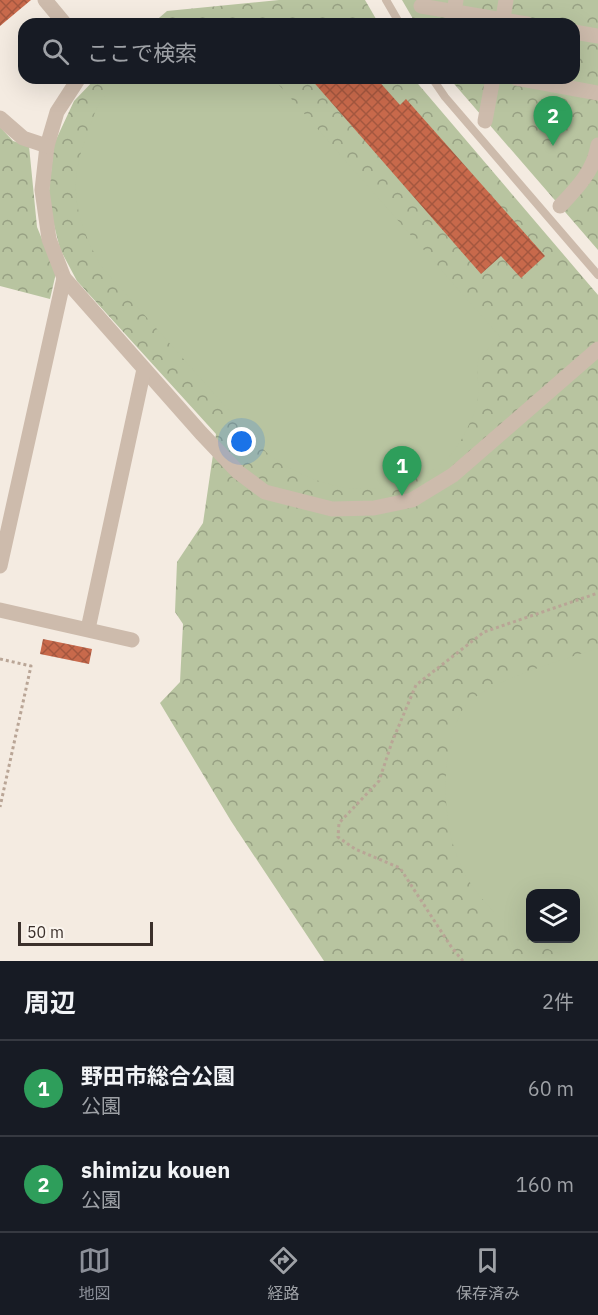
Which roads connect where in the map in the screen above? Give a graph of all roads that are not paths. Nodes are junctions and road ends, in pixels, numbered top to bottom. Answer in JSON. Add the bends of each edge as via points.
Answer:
{"nodes":[{"id":1,"x":45,"y":0,"type":"edge"},
{"id":2,"x":386,"y":0,"type":"edge"},
{"id":3,"x":506,"y":0,"type":"edge"},
{"id":4,"x":421,"y":6,"type":"dead end"},
{"id":5,"x":454,"y":12,"type":"edge"},
{"id":6,"x":60,"y":18,"type":"edge"},
{"id":7,"x":396,"y":18,"type":"edge"},
{"id":8,"x":483,"y":18,"type":"edge"},
{"id":9,"x":504,"y":18,"type":"edge"},
{"id":10,"x":580,"y":33,"type":"edge"},
{"id":11,"x":598,"y":36,"type":"edge"},
{"id":12,"x":75,"y":84,"type":"edge"},
{"id":13,"x":436,"y":84,"type":"edge"},
{"id":14,"x":492,"y":84,"type":"edge"},
{"id":15,"x":549,"y":84,"type":"edge"},
{"id":16,"x":598,"y":93,"type":"edge"},
{"id":17,"x":0,"y":118,"type":"edge"},
{"id":18,"x":485,"y":121,"type":"dead end"},
{"id":19,"x":598,"y":145,"type":"edge"},
{"id":20,"x":47,"y":146,"type":"junction"},
{"id":21,"x":560,"y":206,"type":"dead end"},
{"id":22,"x":598,"y":274,"type":"edge"},
{"id":23,"x":64,"y":278,"type":"junction"},
{"id":24,"x":598,"y":348,"type":"edge"},
{"id":25,"x":144,"y":369,"type":"junction"},
{"id":26,"x":0,"y":566,"type":"edge"},
{"id":27,"x":0,"y":610,"type":"edge"},
{"id":28,"x":88,"y":629,"type":"junction"},
{"id":29,"x":132,"y":640,"type":"dead end"}],
"edges":[{"from":1,"to":6,"type":"street"},
{"from":2,"to":7,"type":"lane"},
{"from":3,"to":9,"type":"street"},
{"from":4,"to":5,"type":"street"},
{"from":5,"to":8,"type":"street"},
{"from":10,"to":11,"type":"street"},
{"from":12,"to":20,"type":"street","via":[[57,112]]},
{"from":13,"to":22,"type":"lane"},
{"from":14,"to":18,"type":"street"},
{"from":15,"to":16,"type":"street"},
{"from":17,"to":20,"type":"street","via":[[23,138]]},
{"from":19,"to":21,"type":"street","via":[[584,179]]},
{"from":20,"to":23,"type":"street","via":[[42,190],[44,217]]},
{"from":23,"to":25,"type":"street"},
{"from":23,"to":26,"type":"street"},
{"from":24,"to":25,"type":"street","via":[[453,475],[412,500],[374,508],[332,509],[265,492],[238,472]]},
{"from":25,"to":28,"type":"street"},
{"from":27,"to":28,"type":"street"},
{"from":28,"to":29,"type":"street"}]}
